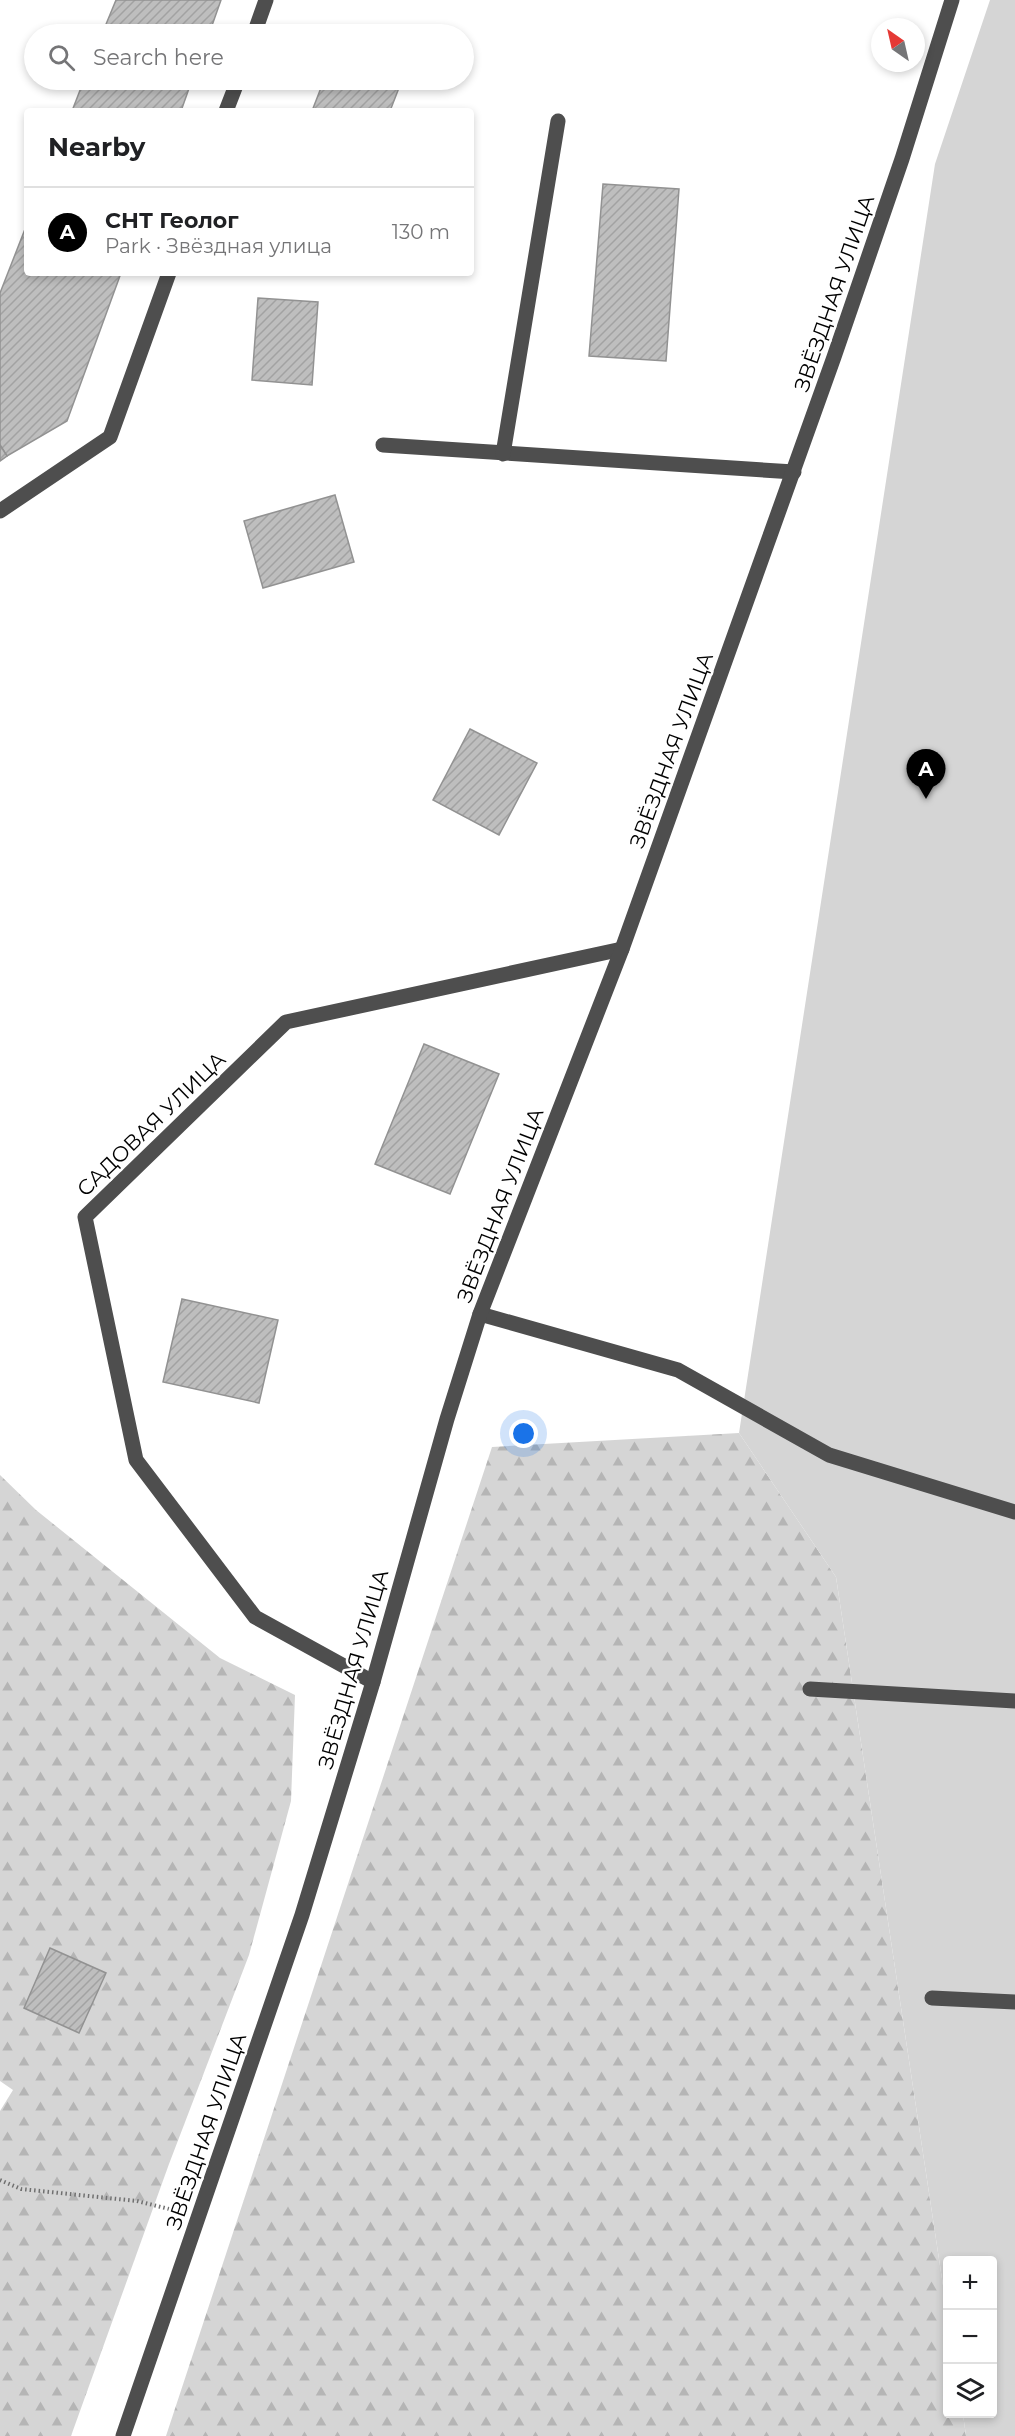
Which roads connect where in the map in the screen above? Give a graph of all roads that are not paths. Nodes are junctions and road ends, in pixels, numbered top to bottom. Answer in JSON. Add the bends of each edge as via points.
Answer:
{"nodes":[{"id":1,"x":266,"y":0,"type":"edge"},
{"id":2,"x":952,"y":0,"type":"edge"},
{"id":3,"x":258,"y":24,"type":"edge"},
{"id":4,"x":234,"y":90,"type":"edge"},
{"id":5,"x":227,"y":108,"type":"edge"},
{"id":6,"x":558,"y":121,"type":"dead end"},
{"id":7,"x":168,"y":276,"type":"edge"},
{"id":8,"x":383,"y":445,"type":"dead end"},
{"id":9,"x":503,"y":454,"type":"junction"},
{"id":10,"x":794,"y":472,"type":"junction"},
{"id":11,"x":0,"y":511,"type":"edge"},
{"id":12,"x":622,"y":949,"type":"junction"},
{"id":13,"x":480,"y":1314,"type":"junction"},
{"id":14,"x":1015,"y":1512,"type":"edge"},
{"id":15,"x":373,"y":1682,"type":"junction"},
{"id":16,"x":810,"y":1689,"type":"dead end"},
{"id":17,"x":1015,"y":1701,"type":"edge"},
{"id":18,"x":932,"y":1998,"type":"dead end"},
{"id":19,"x":1015,"y":2002,"type":"edge"},
{"id":20,"x":123,"y":2436,"type":"edge"}],
"edges":[{"from":1,"to":3,"type":"street"},
{"from":2,"to":10,"type":"street","name":"ЗВЁЗДНАЯ УЛИЦА","via":[[902,159]]},
{"from":4,"to":5,"type":"street"},
{"from":6,"to":9,"type":"street"},
{"from":7,"to":11,"type":"street","via":[[110,437]]},
{"from":8,"to":9,"type":"street"},
{"from":9,"to":10,"type":"street"},
{"from":10,"to":12,"type":"street","name":"ЗВЁЗДНАЯ УЛИЦА"},
{"from":12,"to":13,"type":"street","name":"ЗВЁЗДНАЯ УЛИЦА"},
{"from":12,"to":15,"type":"street","name":"САДОВАЯ УЛИЦА","via":[[286,1022],[85,1217],[136,1460],[255,1617]]},
{"from":13,"to":14,"type":"street","via":[[678,1370],[829,1455]]},
{"from":13,"to":15,"type":"street","name":"ЗВЁЗДНАЯ УЛИЦА"},
{"from":15,"to":20,"type":"street","name":"ЗВЁЗДНАЯ УЛИЦА","via":[[302,1916]]},
{"from":16,"to":17,"type":"street"},
{"from":18,"to":19,"type":"street"}]}
